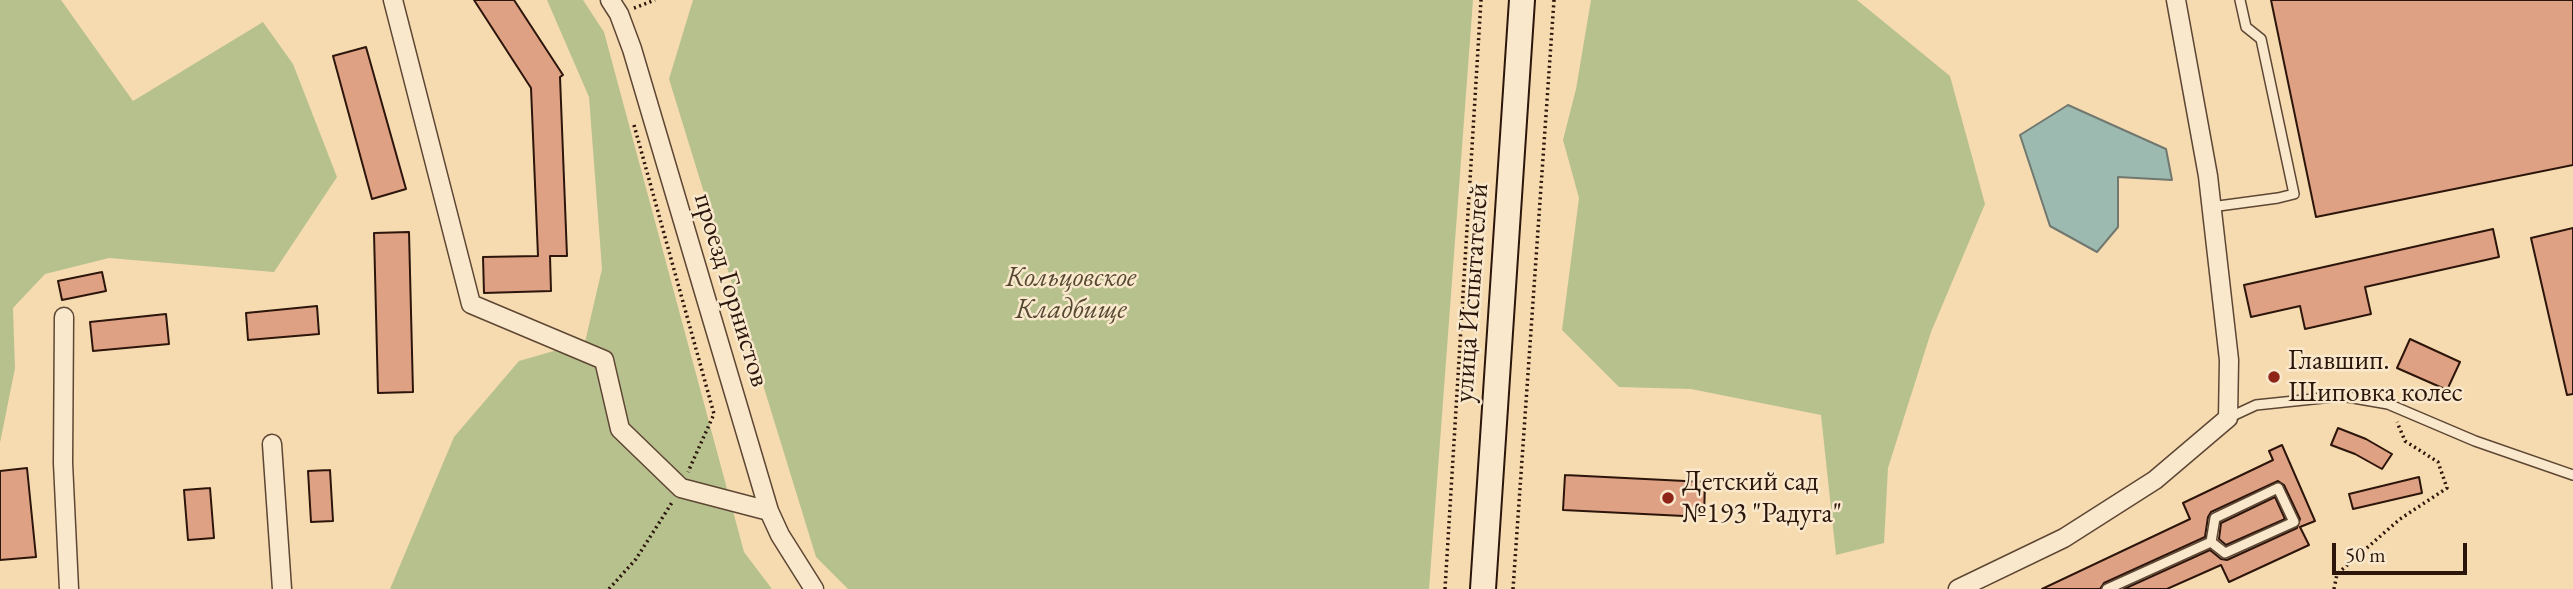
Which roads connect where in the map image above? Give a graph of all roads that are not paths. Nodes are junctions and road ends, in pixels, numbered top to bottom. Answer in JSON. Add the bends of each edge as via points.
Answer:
{"nodes":[{"id":1,"x":393,"y":0,"type":"edge"},
{"id":2,"x":1522,"y":0,"type":"edge"},
{"id":3,"x":2176,"y":0,"type":"edge"},
{"id":4,"x":2240,"y":0,"type":"edge"},
{"id":5,"x":614,"y":7,"type":"edge"},
{"id":6,"x":2211,"y":207,"type":"junction"},
{"id":7,"x":64,"y":317,"type":"dead end"},
{"id":8,"x":2228,"y":418,"type":"junction"},
{"id":9,"x":272,"y":444,"type":"dead end"},
{"id":10,"x":2573,"y":475,"type":"edge"},
{"id":11,"x":769,"y":511,"type":"junction"},
{"id":12,"x":2211,"y":542,"type":"junction"},
{"id":13,"x":69,"y":589,"type":"edge"},
{"id":14,"x":282,"y":589,"type":"edge"},
{"id":15,"x":814,"y":589,"type":"edge"},
{"id":16,"x":1483,"y":589,"type":"edge"},
{"id":17,"x":1958,"y":589,"type":"edge"},
{"id":18,"x":2107,"y":589,"type":"edge"}],
"edges":[{"from":1,"to":11,"type":"street","via":[[471,304],[604,360],[620,429],[681,488]]},
{"from":2,"to":16,"type":"main road","name":"улица Испытателей"},
{"from":3,"to":6,"type":"street"},
{"from":4,"to":6,"type":"lane","via":[[2246,27],[2261,39],[2294,194]]},
{"from":5,"to":11,"type":"street","name":"проезд Горнистов","via":[[632,49]]},
{"from":6,"to":8,"type":"street","via":[[2229,360]]},
{"from":7,"to":13,"type":"street","via":[[63,463]]},
{"from":8,"to":10,"type":"lane","via":[[2256,405],[2342,396],[2388,404]]},
{"from":8,"to":17,"type":"street","via":[[2155,480],[2064,538]]},
{"from":9,"to":14,"type":"street"},
{"from":11,"to":15,"type":"street","name":"проезд Горнистов"},
{"from":12,"to":12,"type":"lane","via":[[2215,518],[2278,488],[2294,522],[2225,553]]},
{"from":12,"to":18,"type":"lane"}]}
